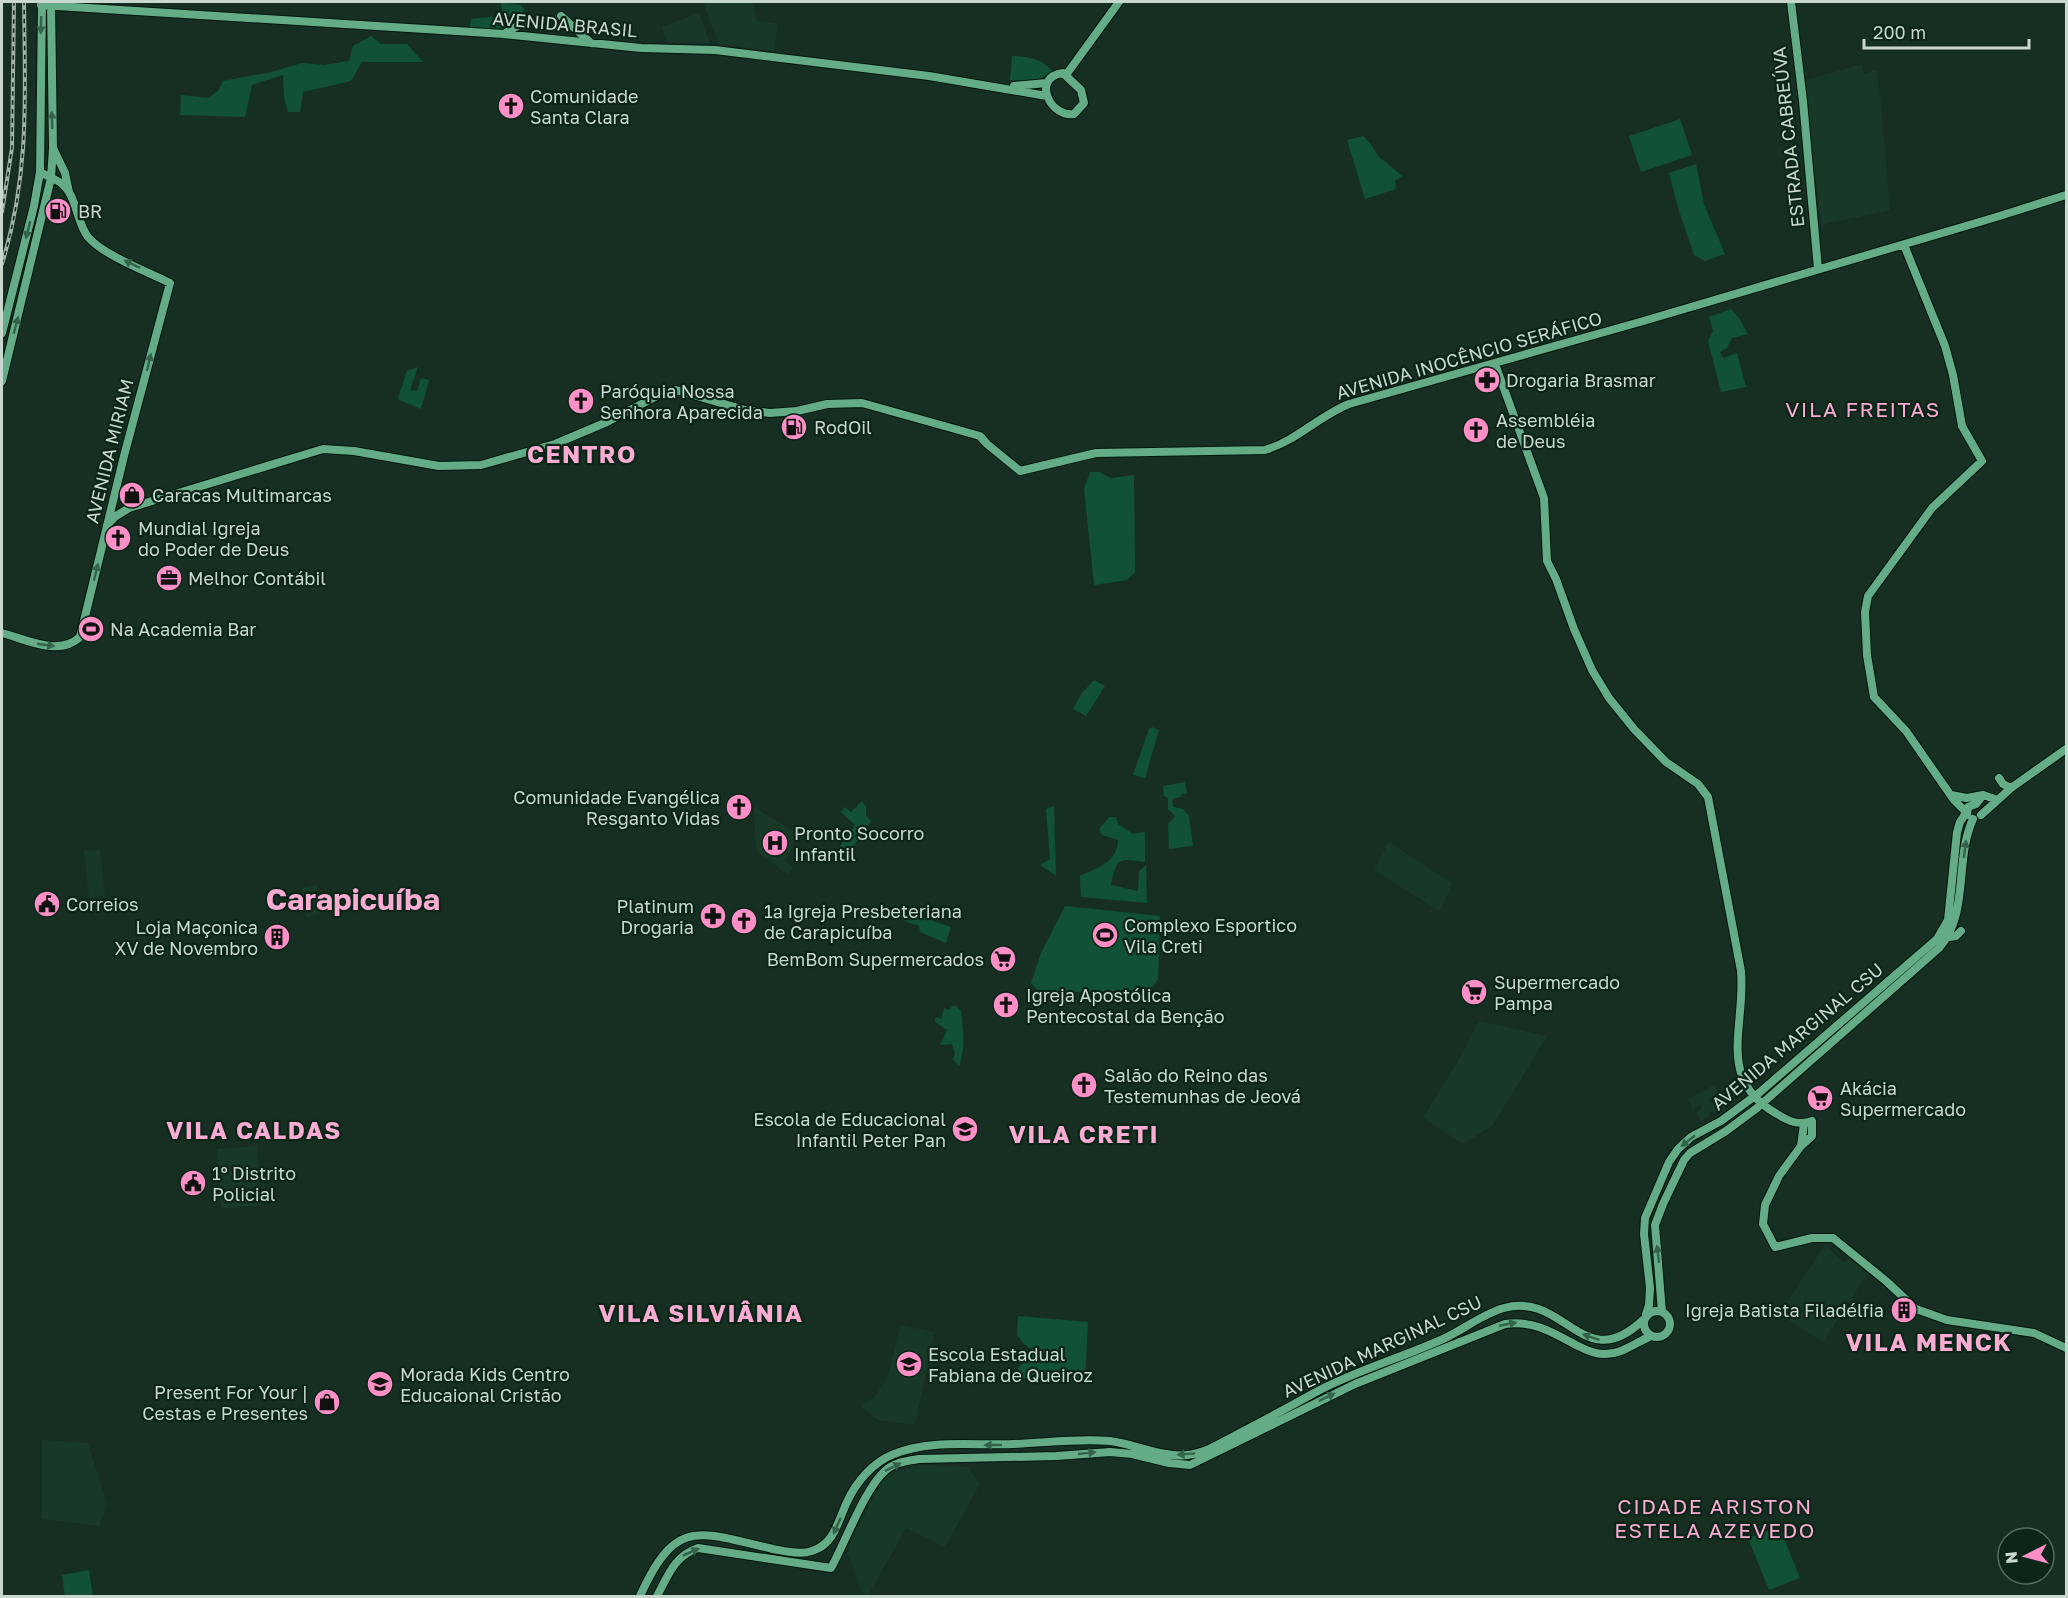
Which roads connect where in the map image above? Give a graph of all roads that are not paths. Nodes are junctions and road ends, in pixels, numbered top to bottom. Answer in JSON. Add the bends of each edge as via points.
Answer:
{"nodes":[{"id":1,"x":70,"y":2,"type":"edge"},
{"id":2,"x":1119,"y":2,"type":"edge"},
{"id":3,"x":1791,"y":2,"type":"edge"},
{"id":4,"x":46,"y":4,"type":"edge"},
{"id":5,"x":82,"y":8,"type":"junction"},
{"id":6,"x":561,"y":16,"type":"dead end"},
{"id":7,"x":529,"y":19,"type":"dead end"},
{"id":8,"x":504,"y":34,"type":"junction"},
{"id":9,"x":591,"y":43,"type":"junction"},
{"id":10,"x":1066,"y":75,"type":"junction"},
{"id":11,"x":1047,"y":83,"type":"junction"},
{"id":12,"x":1002,"y":87,"type":"junction"},
{"id":13,"x":1047,"y":96,"type":"junction"},
{"id":14,"x":53,"y":148,"type":"junction"},
{"id":15,"x":40,"y":172,"type":"junction"},
{"id":16,"x":51,"y":178,"type":"junction"},
{"id":17,"x":69,"y":192,"type":"junction"},
{"id":18,"x":2067,"y":195,"type":"edge"},
{"id":19,"x":1904,"y":245,"type":"junction"},
{"id":20,"x":1818,"y":269,"type":"junction"},
{"id":21,"x":2,"y":333,"type":"edge"},
{"id":22,"x":1495,"y":364,"type":"junction"},
{"id":23,"x":2,"y":381,"type":"edge"},
{"id":24,"x":115,"y":494,"type":"junction"},
{"id":25,"x":129,"y":508,"type":"junction"},
{"id":26,"x":107,"y":525,"type":"junction"},
{"id":27,"x":1548,"y":584,"type":"dead end"},
{"id":28,"x":1558,"y":585,"type":"junction"},
{"id":29,"x":2,"y":633,"type":"edge"},
{"id":30,"x":2067,"y":749,"type":"edge"},
{"id":31,"x":1999,"y":778,"type":"dead end"},
{"id":32,"x":2011,"y":788,"type":"junction"},
{"id":33,"x":1951,"y":795,"type":"junction"},
{"id":34,"x":1983,"y":795,"type":"junction"},
{"id":35,"x":1967,"y":798,"type":"junction"},
{"id":36,"x":1998,"y":800,"type":"junction"},
{"id":37,"x":1975,"y":804,"type":"junction"},
{"id":38,"x":1972,"y":815,"type":"junction"},
{"id":39,"x":1961,"y":931,"type":"dead end"},
{"id":40,"x":1949,"y":937,"type":"junction"},
{"id":41,"x":1854,"y":1016,"type":"junction"},
{"id":42,"x":1757,"y":1101,"type":"junction"},
{"id":43,"x":1721,"y":1121,"type":"junction"},
{"id":44,"x":1726,"y":1131,"type":"junction"},
{"id":45,"x":1662,"y":1312,"type":"junction"},
{"id":46,"x":1645,"y":1317,"type":"junction"},
{"id":47,"x":1651,"y":1336,"type":"junction"},
{"id":48,"x":2067,"y":1348,"type":"edge"},
{"id":49,"x":821,"y":1546,"type":"junction"},
{"id":50,"x":839,"y":1553,"type":"junction"},
{"id":51,"x":819,"y":1567,"type":"junction"},
{"id":52,"x":671,"y":1569,"type":"junction"},
{"id":53,"x":652,"y":1574,"type":"junction"},
{"id":54,"x":640,"y":1596,"type":"edge"},
{"id":55,"x":657,"y":1596,"type":"edge"}],
"edges":[{"from":1,"to":5,"type":"main road"},
{"from":2,"to":10,"type":"main road"},
{"from":3,"to":20,"type":"main road","name":"ESTRADA CABREÚVA"},
{"from":4,"to":5,"type":"main road","name":"AVENIDA BRASIL"},
{"from":14,"to":4,"type":"main road","one_way":true},
{"from":4,"to":15,"type":"main road","one_way":true},
{"from":5,"to":8,"type":"main road","name":"AVENIDA BRASIL"},
{"from":6,"to":9,"type":"main road"},
{"from":7,"to":8,"type":"main road"},
{"from":8,"to":9,"type":"main road","name":"AVENIDA BRASIL"},
{"from":9,"to":12,"type":"main road","name":"AVENIDA BRASIL","via":[[715,50]]},
{"from":10,"to":11,"type":"main road","via":[[1058,74]]},
{"from":10,"to":13,"type":"main road","via":[[1081,90],[1084,103],[1078,111],[1059,111]]},
{"from":11,"to":12,"type":"main road"},
{"from":11,"to":13,"type":"main road"},
{"from":12,"to":13,"type":"main road","name":"AVENIDA BRASIL"},
{"from":14,"to":16,"type":"main road"},
{"from":14,"to":17,"type":"main road"},
{"from":15,"to":16,"type":"main road"},
{"from":15,"to":21,"type":"main road","one_way":true},
{"from":16,"to":17,"type":"main road"},
{"from":23,"to":16,"type":"main road","one_way":true},
{"from":24,"to":17,"type":"main road","name":"AVENIDA MIRIAM","one_way":true,"via":[[170,283],[106,251],[88,237]]},
{"from":18,"to":19,"type":"main road","name":"AVENIDA INOCÊNCIO SERÁFICO"},
{"from":19,"to":20,"type":"main road","name":"AVENIDA INOCÊNCIO SERÁFICO"},
{"from":19,"to":33,"type":"main road","via":[[1945,346],[1962,426],[1982,461],[1932,508],[1868,596],[1867,656],[1874,697],[1906,731]]},
{"from":20,"to":22,"type":"main road","name":"AVENIDA INOCÊNCIO SERÁFICO"},
{"from":22,"to":25,"type":"main road","name":"AVENIDA INOCÊNCIO SERÁFICO","via":[[1349,404],[1265,450],[1096,453],[1020,471],[980,436],[862,403],[770,413],[745,410],[676,390],[555,444],[492,463],[439,466],[323,449]]},
{"from":22,"to":28,"type":"main road","via":[[1544,498],[1547,561]]},
{"from":24,"to":25,"type":"main road","via":[[119,503]]},
{"from":24,"to":26,"type":"main road","name":"AVENIDA MIRIAM"},
{"from":25,"to":26,"type":"main road","name":"AVENIDA INOCÊNCIO SERÁFICO"},
{"from":29,"to":26,"type":"main road","name":"AVENIDA MIRIAM","one_way":true,"via":[[56,646],[80,637]]},
{"from":27,"to":28,"type":"main road"},
{"from":28,"to":42,"type":"main road","via":[[1588,660],[1609,698],[1652,749],[1698,784],[1708,797],[1741,971],[1737,1062],[1744,1083]]},
{"from":30,"to":32,"type":"main road"},
{"from":31,"to":32,"type":"main road"},
{"from":32,"to":36,"type":"main road"},
{"from":33,"to":35,"type":"main road"},
{"from":33,"to":38,"type":"main road"},
{"from":34,"to":35,"type":"main road"},
{"from":34,"to":36,"type":"main road"},
{"from":34,"to":37,"type":"main road"},
{"from":35,"to":37,"type":"main road"},
{"from":36,"to":38,"type":"main road"},
{"from":37,"to":38,"type":"main road","via":[[1968,807]]},
{"from":40,"to":38,"type":"main road","name":"AVENIDA MARGINAL CSU","one_way":true},
{"from":38,"to":41,"type":"main road","name":"AVENIDA MARGINAL CSU","via":[[1962,818],[1957,832],[1951,902],[1942,933]]},
{"from":39,"to":40,"type":"main road"},
{"from":40,"to":41,"type":"main road","name":"AVENIDA MARGINAL CSU"},
{"from":41,"to":42,"type":"main road","name":"AVENIDA MARGINAL CSU"},
{"from":42,"to":43,"type":"main road","name":"AVENIDA MARGINAL CSU"},
{"from":42,"to":44,"type":"main road","name":"AVENIDA MARGINAL CSU"},
{"from":42,"to":48,"type":"main road","via":[[1789,1121],[1808,1122],[1812,1136],[1779,1176],[1765,1205],[1763,1224],[1775,1247],[1812,1238],[1833,1239],[1916,1309],[1947,1320],[2034,1333]]},
{"from":43,"to":44,"type":"main road"},
{"from":43,"to":46,"type":"main road","name":"AVENIDA MARGINAL CSU","one_way":true,"via":[[1678,1149],[1652,1199],[1644,1227],[1650,1288]]},
{"from":45,"to":44,"type":"main road","name":"AVENIDA MARGINAL CSU","one_way":true,"via":[[1655,1233],[1658,1215],[1684,1160]]},
{"from":45,"to":46,"type":"main road","via":[[1654,1311]]},
{"from":45,"to":47,"type":"main road","via":[[1670,1320],[1670,1329],[1663,1336]]},
{"from":46,"to":47,"type":"main road"},
{"from":46,"to":49,"type":"main road","name":"AVENIDA MARGINAL CSU","one_way":true,"via":[[1630,1333],[1599,1341],[1534,1307],[1504,1308],[1446,1338],[1346,1378],[1224,1442],[1186,1455],[1089,1440],[927,1445],[895,1453],[869,1470],[859,1482],[846,1502],[837,1530]]},
{"from":50,"to":47,"type":"main road","name":"AVENIDA MARGINAL CSU","one_way":true,"via":[[879,1477],[902,1462],[1110,1452],[1190,1465],[1355,1384],[1505,1324],[1543,1327],[1584,1350],[1603,1354],[1622,1351]]},
{"from":49,"to":50,"type":"main road"},
{"from":49,"to":51,"type":"main road","via":[[816,1559]]},
{"from":49,"to":53,"type":"main road","via":[[810,1552],[785,1551],[697,1534],[677,1541]]},
{"from":50,"to":51,"type":"main road","name":"AVENIDA MARGINAL CSU","via":[[831,1568]]},
{"from":52,"to":51,"type":"main road","one_way":true,"via":[[679,1558],[698,1548]]},
{"from":52,"to":53,"type":"main road","via":[[657,1584],[650,1581]]},
{"from":52,"to":55,"type":"main road"},
{"from":53,"to":54,"type":"main road"}]}
